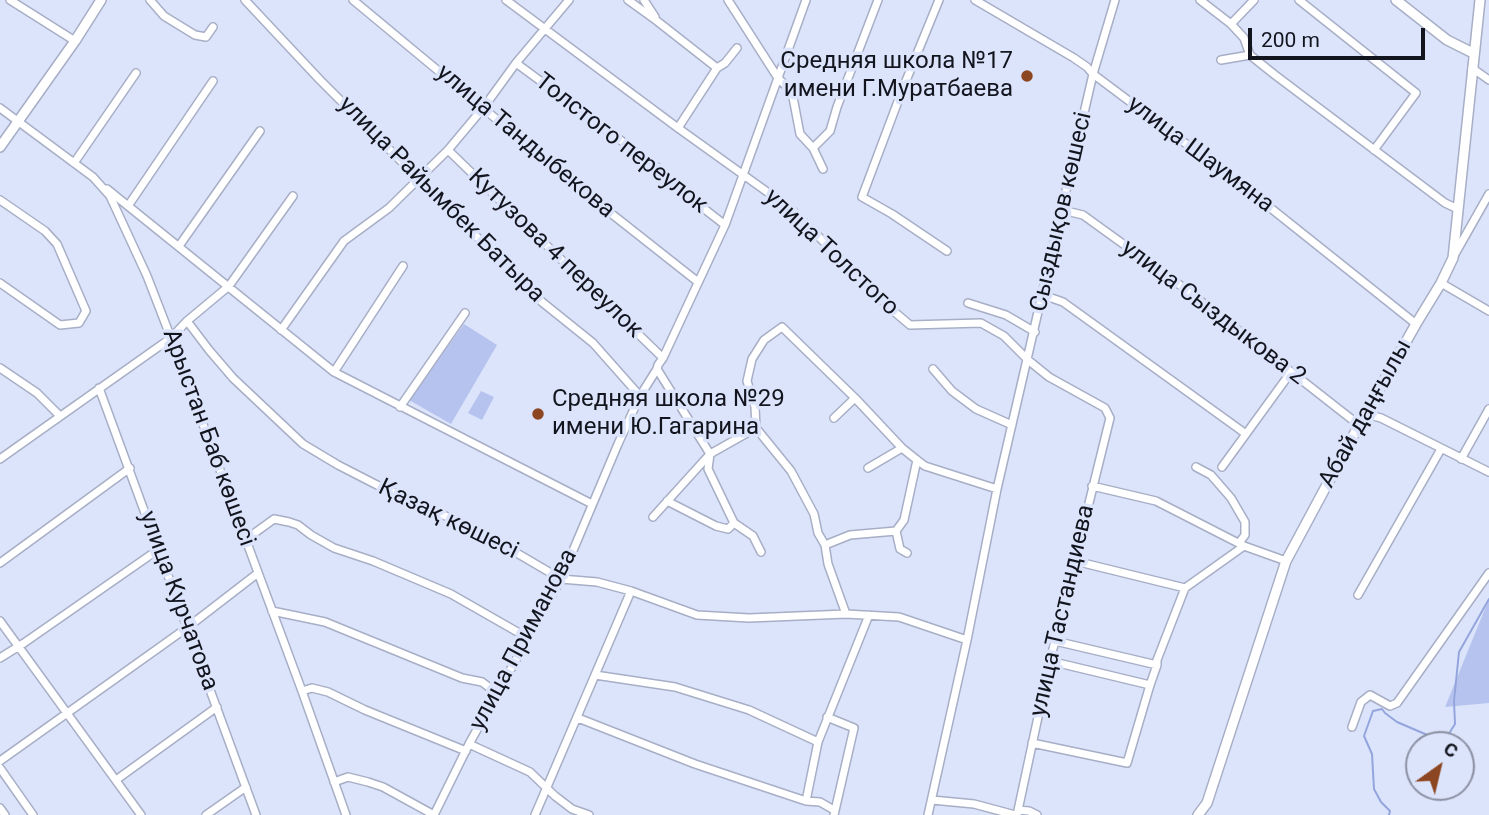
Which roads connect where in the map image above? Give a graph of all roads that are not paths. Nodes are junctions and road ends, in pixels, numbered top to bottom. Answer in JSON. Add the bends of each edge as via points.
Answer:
{"nodes":[{"id":1,"x":10,"y":0,"type":"edge"},
{"id":2,"x":101,"y":0,"type":"edge"},
{"id":3,"x":150,"y":0,"type":"edge"},
{"id":4,"x":245,"y":0,"type":"edge"},
{"id":5,"x":353,"y":0,"type":"edge"},
{"id":6,"x":506,"y":0,"type":"edge"},
{"id":7,"x":569,"y":0,"type":"edge"},
{"id":8,"x":644,"y":0,"type":"edge"},
{"id":9,"x":728,"y":0,"type":"edge"},
{"id":10,"x":806,"y":0,"type":"edge"},
{"id":11,"x":878,"y":0,"type":"edge"},
{"id":12,"x":939,"y":0,"type":"edge"},
{"id":13,"x":975,"y":0,"type":"edge"},
{"id":14,"x":1115,"y":0,"type":"edge"},
{"id":15,"x":1200,"y":0,"type":"edge"},
{"id":16,"x":1254,"y":0,"type":"edge"},
{"id":17,"x":1299,"y":0,"type":"edge"},
{"id":18,"x":1395,"y":0,"type":"edge"},
{"id":19,"x":1480,"y":0,"type":"edge"},
{"id":20,"x":633,"y":2,"type":"edge"},
{"id":21,"x":657,"y":21,"type":"junction"},
{"id":22,"x":1231,"y":24,"type":"junction"},
{"id":23,"x":214,"y":27,"type":"dead end"},
{"id":24,"x":544,"y":28,"type":"junction"},
{"id":25,"x":75,"y":41,"type":"junction"},
{"id":26,"x":737,"y":48,"type":"dead end"},
{"id":27,"x":1473,"y":53,"type":"junction"},
{"id":28,"x":1251,"y":55,"type":"junction"},
{"id":29,"x":1222,"y":60,"type":"dead end"},
{"id":30,"x":516,"y":63,"type":"junction"},
{"id":31,"x":717,"y":68,"type":"junction"},
{"id":32,"x":1472,"y":68,"type":"junction"},
{"id":33,"x":136,"y":73,"type":"dead end"},
{"id":34,"x":1093,"y":74,"type":"junction"},
{"id":35,"x":778,"y":78,"type":"junction"},
{"id":36,"x":1489,"y":80,"type":"edge"},
{"id":37,"x":213,"y":81,"type":"dead end"},
{"id":38,"x":484,"y":107,"type":"junction"},
{"id":39,"x":0,"y":108,"type":"edge"},
{"id":40,"x":18,"y":121,"type":"junction"},
{"id":41,"x":678,"y":128,"type":"junction"},
{"id":42,"x":260,"y":131,"type":"dead end"},
{"id":43,"x":0,"y":148,"type":"edge"},
{"id":44,"x":813,"y":148,"type":"junction"},
{"id":45,"x":448,"y":150,"type":"junction"},
{"id":46,"x":1374,"y":150,"type":"junction"},
{"id":47,"x":74,"y":163,"type":"junction"},
{"id":48,"x":823,"y":169,"type":"dead end"},
{"id":49,"x":743,"y":175,"type":"junction"},
{"id":50,"x":93,"y":177,"type":"junction"},
{"id":51,"x":420,"y":178,"type":"junction"},
{"id":52,"x":1489,"y":194,"type":"edge"},
{"id":53,"x":293,"y":196,"type":"dead end"},
{"id":54,"x":0,"y":200,"type":"edge"},
{"id":55,"x":128,"y":206,"type":"junction"},
{"id":56,"x":1458,"y":209,"type":"junction"},
{"id":57,"x":1062,"y":210,"type":"junction"},
{"id":58,"x":726,"y":225,"type":"junction"},
{"id":59,"x":179,"y":246,"type":"junction"},
{"id":60,"x":947,"y":251,"type":"dead end"},
{"id":61,"x":1453,"y":258,"type":"junction"},
{"id":62,"x":403,"y":266,"type":"dead end"},
{"id":63,"x":698,"y":282,"type":"junction"},
{"id":64,"x":0,"y":283,"type":"edge"},
{"id":65,"x":1441,"y":283,"type":"junction"},
{"id":66,"x":229,"y":286,"type":"junction"},
{"id":67,"x":1043,"y":295,"type":"junction"},
{"id":68,"x":968,"y":303,"type":"dead end"},
{"id":69,"x":1489,"y":311,"type":"edge"},
{"id":70,"x":465,"y":313,"type":"dead end"},
{"id":71,"x":187,"y":321,"type":"junction"},
{"id":72,"x":1416,"y":324,"type":"junction"},
{"id":73,"x":281,"y":330,"type":"junction"},
{"id":74,"x":1035,"y":332,"type":"junction"},
{"id":75,"x":171,"y":338,"type":"junction"},
{"id":76,"x":663,"y":358,"type":"junction"},
{"id":77,"x":1028,"y":360,"type":"junction"},
{"id":78,"x":0,"y":368,"type":"edge"},
{"id":79,"x":657,"y":369,"type":"junction"},
{"id":80,"x":933,"y":369,"type":"dead end"},
{"id":81,"x":334,"y":372,"type":"junction"},
{"id":82,"x":1291,"y":372,"type":"junction"},
{"id":83,"x":99,"y":388,"type":"junction"},
{"id":84,"x":640,"y":396,"type":"junction"},
{"id":85,"x":855,"y":398,"type":"junction"},
{"id":86,"x":400,"y":407,"type":"junction"},
{"id":87,"x":1105,"y":408,"type":"joint"},
{"id":88,"x":1489,"y":409,"type":"edge"},
{"id":89,"x":1366,"y":414,"type":"junction"},
{"id":90,"x":60,"y":416,"type":"junction"},
{"id":91,"x":834,"y":418,"type":"dead end"},
{"id":92,"x":1012,"y":425,"type":"junction"},
{"id":93,"x":1359,"y":425,"type":"junction"},
{"id":94,"x":757,"y":428,"type":"junction"},
{"id":95,"x":1245,"y":434,"type":"junction"},
{"id":96,"x":902,"y":448,"type":"junction"},
{"id":97,"x":1441,"y":449,"type":"junction"},
{"id":98,"x":710,"y":454,"type":"junction"},
{"id":99,"x":0,"y":459,"type":"edge"},
{"id":100,"x":1461,"y":459,"type":"junction"},
{"id":101,"x":917,"y":460,"type":"junction"},
{"id":102,"x":1196,"y":467,"type":"dead end"},
{"id":103,"x":1222,"y":467,"type":"dead end"},
{"id":104,"x":130,"y":468,"type":"junction"},
{"id":105,"x":868,"y":468,"type":"dead end"},
{"id":106,"x":1489,"y":472,"type":"edge"},
{"id":107,"x":1092,"y":486,"type":"junction"},
{"id":108,"x":997,"y":489,"type":"junction"},
{"id":109,"x":667,"y":501,"type":"junction"},
{"id":110,"x":592,"y":504,"type":"junction"},
{"id":111,"x":653,"y":517,"type":"dead end"},
{"id":112,"x":734,"y":523,"type":"junction"},
{"id":113,"x":896,"y":531,"type":"junction"},
{"id":114,"x":245,"y":540,"type":"junction"},
{"id":115,"x":1241,"y":544,"type":"junction"},
{"id":116,"x":825,"y":545,"type":"junction"},
{"id":117,"x":159,"y":550,"type":"junction"},
{"id":118,"x":761,"y":552,"type":"dead end"},
{"id":119,"x":907,"y":553,"type":"dead end"},
{"id":120,"x":1075,"y":561,"type":"junction"},
{"id":121,"x":1286,"y":561,"type":"junction"},
{"id":122,"x":0,"y":563,"type":"edge"},
{"id":123,"x":258,"y":573,"type":"junction"},
{"id":124,"x":1489,"y":573,"type":"edge"},
{"id":125,"x":561,"y":579,"type":"junction"},
{"id":126,"x":1185,"y":588,"type":"junction"},
{"id":127,"x":631,"y":591,"type":"junction"},
{"id":128,"x":1358,"y":596,"type":"dead end"},
{"id":129,"x":271,"y":611,"type":"junction"},
{"id":130,"x":846,"y":614,"type":"junction"},
{"id":131,"x":869,"y":615,"type":"junction"},
{"id":132,"x":0,"y":621,"type":"edge"},
{"id":133,"x":188,"y":626,"type":"junction"},
{"id":134,"x":528,"y":638,"type":"junction"},
{"id":135,"x":968,"y":640,"type":"junction"},
{"id":136,"x":1055,"y":641,"type":"junction"},
{"id":137,"x":18,"y":646,"type":"junction"},
{"id":138,"x":0,"y":658,"type":"edge"},
{"id":139,"x":1050,"y":661,"type":"junction"},
{"id":140,"x":1157,"y":664,"type":"junction"},
{"id":141,"x":595,"y":675,"type":"junction"},
{"id":142,"x":1150,"y":685,"type":"junction"},
{"id":143,"x":302,"y":691,"type":"junction"},
{"id":144,"x":498,"y":694,"type":"junction"},
{"id":145,"x":217,"y":707,"type":"junction"},
{"id":146,"x":68,"y":713,"type":"junction"},
{"id":147,"x":827,"y":717,"type":"junction"},
{"id":148,"x":578,"y":718,"type":"junction"},
{"id":149,"x":1352,"y":727,"type":"dead end"},
{"id":150,"x":818,"y":742,"type":"junction"},
{"id":151,"x":1032,"y":743,"type":"junction"},
{"id":152,"x":467,"y":748,"type":"junction"},
{"id":153,"x":0,"y":761,"type":"edge"},
{"id":154,"x":0,"y":768,"type":"edge"},
{"id":155,"x":117,"y":780,"type":"junction"},
{"id":156,"x":334,"y":782,"type":"junction"},
{"id":157,"x":246,"y":787,"type":"junction"},
{"id":158,"x":547,"y":788,"type":"junction"},
{"id":159,"x":932,"y":800,"type":"junction"},
{"id":160,"x":806,"y":801,"type":"junction"},
{"id":161,"x":0,"y":808,"type":"edge"},
{"id":162,"x":834,"y":812,"type":"edge"},
{"id":163,"x":1016,"y":813,"type":"edge"},
{"id":164,"x":5,"y":815,"type":"edge"},
{"id":165,"x":33,"y":815,"type":"edge"},
{"id":166,"x":141,"y":815,"type":"edge"},
{"id":167,"x":206,"y":815,"type":"edge"},
{"id":168,"x":256,"y":815,"type":"edge"},
{"id":169,"x":346,"y":815,"type":"edge"},
{"id":170,"x":434,"y":815,"type":"edge"},
{"id":171,"x":535,"y":815,"type":"edge"},
{"id":172,"x":589,"y":815,"type":"edge"},
{"id":173,"x":928,"y":815,"type":"edge"},
{"id":174,"x":1037,"y":815,"type":"edge"},
{"id":175,"x":1198,"y":815,"type":"edge"}],
"edges":[{"from":1,"to":25,"type":"street"},
{"from":2,"to":25,"type":"street"},
{"from":3,"to":23,"type":"street","via":[[164,16],[195,35],[206,37]]},
{"from":4,"to":51,"type":"street","name":"улица Райымбек Батыра"},
{"from":5,"to":38,"type":"street","name":"улица Тандыбекова"},
{"from":6,"to":24,"type":"street","name":"улица Толстого"},
{"from":7,"to":24,"type":"street"},
{"from":8,"to":21,"type":"street"},
{"from":9,"to":35,"type":"street"},
{"from":10,"to":35,"type":"street","name":"улица Приманова"},
{"from":11,"to":44,"type":"street","via":[[830,131]]},
{"from":12,"to":60,"type":"street","via":[[863,197]]},
{"from":13,"to":34,"type":"street","name":"улица Шаумяна"},
{"from":14,"to":34,"type":"street","name":"Сыздықов көшесі"},
{"from":15,"to":22,"type":"street"},
{"from":16,"to":22,"type":"street"},
{"from":17,"to":46,"type":"street","via":[[1416,93]]},
{"from":18,"to":27,"type":"street","via":[[1447,40]]},
{"from":19,"to":27,"type":"street","name":"Абай даңғылы"},
{"from":20,"to":21,"type":"street"},
{"from":21,"to":31,"type":"street"},
{"from":22,"to":28,"type":"street"},
{"from":24,"to":30,"type":"street"},
{"from":24,"to":41,"type":"street","name":"улица Толстого"},
{"from":25,"to":40,"type":"street"},
{"from":26,"to":31,"type":"street"},
{"from":27,"to":32,"type":"street","name":"Абай даңғылы"},
{"from":28,"to":29,"type":"street"},
{"from":28,"to":46,"type":"street"},
{"from":30,"to":38,"type":"street"},
{"from":30,"to":58,"type":"street","name":"Толстого переулок","via":[[661,170]]},
{"from":31,"to":41,"type":"street"},
{"from":32,"to":36,"type":"street"},
{"from":32,"to":56,"type":"street","name":"Абай даңғылы"},
{"from":33,"to":47,"type":"street"},
{"from":34,"to":57,"type":"street","name":"Сыздықов көшесі"},
{"from":34,"to":72,"type":"street","name":"улица Шаумяна"},
{"from":35,"to":44,"type":"street","via":[[792,92],[800,134]]},
{"from":35,"to":49,"type":"street","name":"улица Приманова"},
{"from":37,"to":55,"type":"street"},
{"from":38,"to":45,"type":"street"},
{"from":38,"to":63,"type":"street","name":"улица Тандыбекова"},
{"from":39,"to":40,"type":"street","name":"Арыстан Баб көшесі"},
{"from":40,"to":43,"type":"street"},
{"from":40,"to":47,"type":"street","name":"Арыстан Баб көшесі"},
{"from":41,"to":49,"type":"street","name":"улица Толстого"},
{"from":42,"to":59,"type":"street"},
{"from":44,"to":48,"type":"street"},
{"from":45,"to":51,"type":"street"},
{"from":45,"to":76,"type":"street","name":"Кутузова 4 переулок"},
{"from":46,"to":56,"type":"street"},
{"from":47,"to":50,"type":"street","name":"Арыстан Баб көшесі"},
{"from":49,"to":58,"type":"street","name":"улица Приманова"},
{"from":49,"to":77,"type":"street","name":"улица Толстого","via":[[791,209],[910,325],[981,323],[1004,335]]},
{"from":50,"to":55,"type":"street"},
{"from":50,"to":75,"type":"street","name":"Арыстан Баб көшесі","via":[[110,196]]},
{"from":51,"to":73,"type":"street","via":[[344,241]]},
{"from":51,"to":84,"type":"street","name":"улица Райымбек Батыра","via":[[542,302],[593,343]]},
{"from":52,"to":61,"type":"street"},
{"from":53,"to":66,"type":"street"},
{"from":54,"to":64,"type":"street","via":[[57,244],[86,311],[79,323],[60,325]]},
{"from":55,"to":59,"type":"street"},
{"from":56,"to":61,"type":"street","name":"Абай даңғылы"},
{"from":57,"to":67,"type":"street","name":"Сыздықов көшесі"},
{"from":57,"to":82,"type":"street","name":"улица Сыздыкова 2","via":[[1083,215]]},
{"from":58,"to":63,"type":"street","name":"улица Приманова"},
{"from":59,"to":66,"type":"street"},
{"from":61,"to":65,"type":"street","name":"Абай даңғылы"},
{"from":62,"to":81,"type":"street"},
{"from":63,"to":76,"type":"street","name":"улица Приманова"},
{"from":65,"to":69,"type":"street"},
{"from":65,"to":72,"type":"street","name":"Абай даңғылы"},
{"from":66,"to":71,"type":"street"},
{"from":66,"to":73,"type":"street"},
{"from":67,"to":74,"type":"street","name":"Сыздықов көшесі"},
{"from":67,"to":95,"type":"street","via":[[1063,302]]},
{"from":68,"to":74,"type":"street","via":[[1006,315]]},
{"from":70,"to":86,"type":"street"},
{"from":71,"to":75,"type":"street"},
{"from":71,"to":125,"type":"street","name":"Қазақ көшесі","via":[[233,378],[303,444],[377,485],[481,532]]},
{"from":72,"to":89,"type":"street","name":"Абай даңғылы"},
{"from":73,"to":81,"type":"street"},
{"from":74,"to":77,"type":"street","name":"Сыздықов көшесі"},
{"from":75,"to":83,"type":"street"},
{"from":75,"to":114,"type":"street","name":"Арыстан Баб көшесі"},
{"from":76,"to":79,"type":"street","name":"улица Приманова"},
{"from":77,"to":87,"type":"street","name":"улица Толстого"},
{"from":77,"to":92,"type":"street","name":"Сыздықов көшесі"},
{"from":78,"to":90,"type":"street","via":[[37,393]]},
{"from":79,"to":84,"type":"street","name":"улица Приманова"},
{"from":79,"to":98,"type":"street"},
{"from":80,"to":92,"type":"street","via":[[976,409]]},
{"from":81,"to":86,"type":"street"},
{"from":82,"to":93,"type":"street","name":"улица Сыздыкова 2"},
{"from":82,"to":95,"type":"street"},
{"from":83,"to":90,"type":"street"},
{"from":83,"to":104,"type":"street","name":"улица Курчатова"},
{"from":84,"to":110,"type":"street","name":"улица Приманова"},
{"from":85,"to":91,"type":"street"},
{"from":85,"to":94,"type":"street","via":[[782,327],[764,340],[752,359],[747,381]]},
{"from":85,"to":96,"type":"street"},
{"from":86,"to":110,"type":"street"},
{"from":87,"to":107,"type":"street","name":"улица Тастандиева","via":[[1110,418]]},
{"from":88,"to":100,"type":"street"},
{"from":89,"to":93,"type":"street","name":"Абай даңғылы"},
{"from":89,"to":97,"type":"street"},
{"from":90,"to":99,"type":"street"},
{"from":92,"to":108,"type":"street","name":"Сыздықов көшесі"},
{"from":93,"to":121,"type":"street","name":"Абай даңғылы"},
{"from":94,"to":98,"type":"street"},
{"from":94,"to":116,"type":"street","via":[[791,471]]},
{"from":95,"to":103,"type":"street"},
{"from":96,"to":101,"type":"street"},
{"from":96,"to":105,"type":"street"},
{"from":97,"to":100,"type":"street"},
{"from":97,"to":128,"type":"street"},
{"from":98,"to":109,"type":"street"},
{"from":98,"to":112,"type":"street","via":[[708,469]]},
{"from":100,"to":106,"type":"street"},
{"from":101,"to":108,"type":"street"},
{"from":101,"to":113,"type":"street","via":[[904,520]]},
{"from":102,"to":115,"type":"street","via":[[1211,475],[1231,498],[1245,522]]},
{"from":104,"to":117,"type":"street","name":"улица Курчатова"},
{"from":104,"to":122,"type":"street"},
{"from":107,"to":115,"type":"street","via":[[1156,502]]},
{"from":107,"to":120,"type":"street","name":"улица Тастандиева"},
{"from":108,"to":135,"type":"street","name":"Сыздықов көшесі"},
{"from":109,"to":111,"type":"street"},
{"from":109,"to":112,"type":"street","via":[[716,526],[728,529]]},
{"from":110,"to":125,"type":"street","name":"улица Приманова"},
{"from":112,"to":118,"type":"street","via":[[753,536]]},
{"from":113,"to":116,"type":"street","via":[[850,535]]},
{"from":113,"to":119,"type":"street","via":[[900,549]]},
{"from":114,"to":123,"type":"street","name":"Арыстан Баб көшесі"},
{"from":114,"to":134,"type":"street","via":[[274,519],[298,525],[334,548],[451,594]]},
{"from":115,"to":121,"type":"street"},
{"from":115,"to":126,"type":"street"},
{"from":116,"to":130,"type":"street"},
{"from":117,"to":133,"type":"street","name":"улица Курчатова"},
{"from":117,"to":137,"type":"street"},
{"from":120,"to":126,"type":"street"},
{"from":120,"to":136,"type":"street","name":"улица Тастандиева"},
{"from":121,"to":175,"type":"street","name":"Абай даңғылы","via":[[1207,803]]},
{"from":123,"to":129,"type":"street","name":"Арыстан Баб көшесі"},
{"from":123,"to":133,"type":"street"},
{"from":124,"to":149,"type":"street","via":[[1396,703],[1390,706],[1370,695],[1361,702]]},
{"from":125,"to":127,"type":"street","name":"Қазақ көшесі"},
{"from":125,"to":134,"type":"street","name":"улица Приманова"},
{"from":126,"to":140,"type":"street"},
{"from":127,"to":130,"type":"street","name":"Қазақ көшесі","via":[[697,615]]},
{"from":127,"to":141,"type":"street"},
{"from":129,"to":143,"type":"street","name":"Арыстан Баб көшесі"},
{"from":129,"to":144,"type":"street","via":[[325,622],[482,682]]},
{"from":130,"to":131,"type":"street","name":"Қазақ көшесі"},
{"from":131,"to":135,"type":"street","name":"Қазақ көшесі","via":[[899,618]]},
{"from":131,"to":147,"type":"street"},
{"from":132,"to":137,"type":"street"},
{"from":133,"to":145,"type":"street","name":"улица Курчатова"},
{"from":133,"to":146,"type":"street"},
{"from":134,"to":144,"type":"street","name":"улица Приманова"},
{"from":135,"to":159,"type":"street","name":"Сыздықов көшесі"},
{"from":136,"to":139,"type":"street","name":"улица Тастандиева"},
{"from":136,"to":140,"type":"street"},
{"from":137,"to":138,"type":"street"},
{"from":137,"to":146,"type":"street"},
{"from":139,"to":142,"type":"street"},
{"from":139,"to":151,"type":"street","name":"улица Тастандиева"},
{"from":140,"to":142,"type":"street"},
{"from":141,"to":148,"type":"street"},
{"from":141,"to":150,"type":"street","via":[[675,687],[749,710]]},
{"from":142,"to":151,"type":"street","via":[[1127,763]]},
{"from":143,"to":152,"type":"street","via":[[328,692]]},
{"from":143,"to":156,"type":"street","name":"Арыстан Баб көшесі"},
{"from":144,"to":152,"type":"street","name":"улица Приманова"},
{"from":145,"to":155,"type":"street"},
{"from":145,"to":157,"type":"street","name":"улица Курчатова"},
{"from":146,"to":153,"type":"street"},
{"from":146,"to":155,"type":"street"},
{"from":147,"to":150,"type":"street"},
{"from":147,"to":162,"type":"street","via":[[855,728]]},
{"from":148,"to":158,"type":"street"},
{"from":148,"to":160,"type":"street"},
{"from":150,"to":160,"type":"street"},
{"from":151,"to":163,"type":"street","name":"улица Тастандиева"},
{"from":152,"to":158,"type":"street","via":[[530,772]]},
{"from":152,"to":170,"type":"street","name":"улица Приманова"},
{"from":154,"to":165,"type":"street"},
{"from":155,"to":166,"type":"street"},
{"from":156,"to":169,"type":"street","name":"Арыстан Баб көшесі"},
{"from":156,"to":170,"type":"street","via":[[348,777],[368,782]]},
{"from":157,"to":167,"type":"street"},
{"from":157,"to":168,"type":"street","name":"улица Курчатова"},
{"from":158,"to":171,"type":"street"},
{"from":158,"to":172,"type":"street","via":[[572,809]]},
{"from":159,"to":163,"type":"street"},
{"from":159,"to":173,"type":"street","name":"Сыздықов көшесі"},
{"from":160,"to":162,"type":"street"},
{"from":161,"to":164,"type":"street"},
{"from":163,"to":174,"type":"street"}]}
